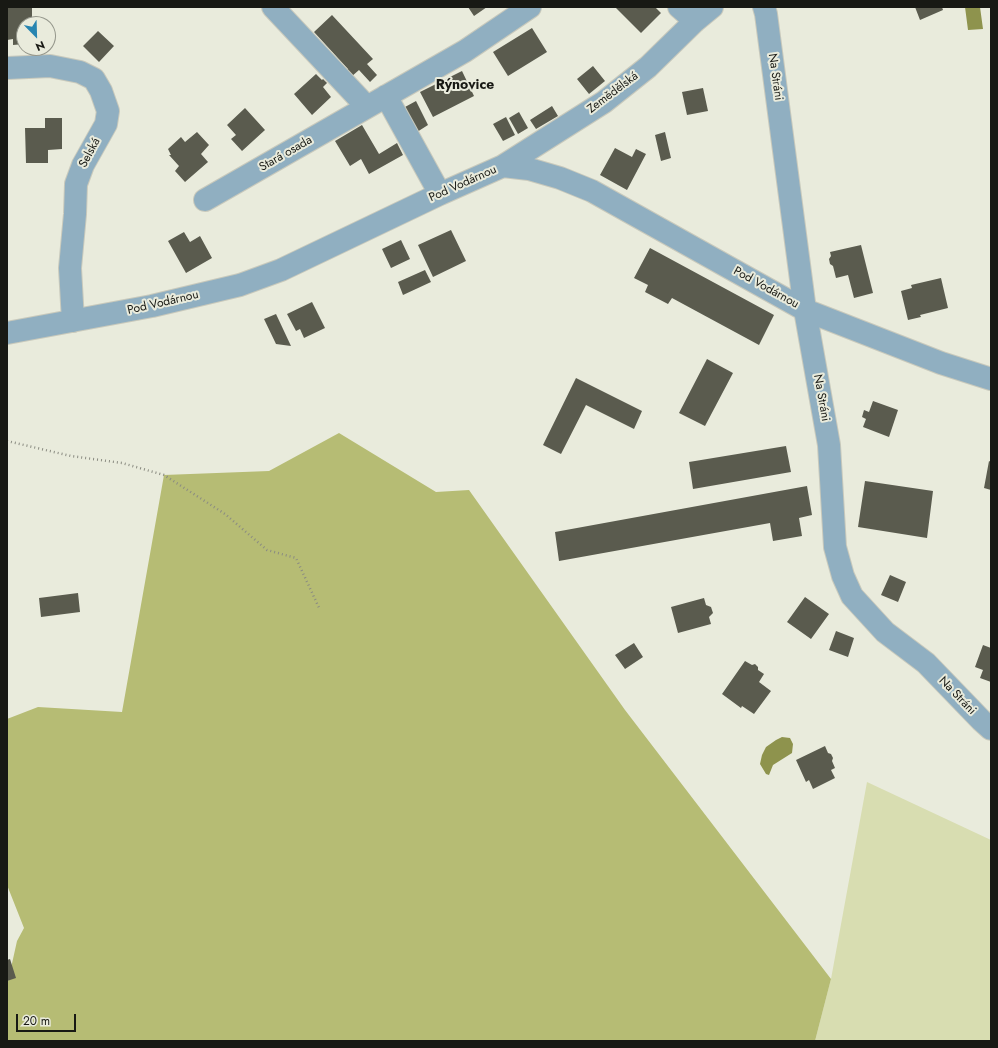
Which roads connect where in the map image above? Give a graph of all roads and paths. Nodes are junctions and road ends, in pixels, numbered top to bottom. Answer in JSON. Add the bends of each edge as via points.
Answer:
{"nodes":[{"id":1,"x":273,"y":7,"type":"edge"},
{"id":2,"x":530,"y":7,"type":"edge"},
{"id":3,"x":679,"y":7,"type":"edge"},
{"id":4,"x":712,"y":7,"type":"edge"},
{"id":5,"x":764,"y":7,"type":"edge"},
{"id":6,"x":695,"y":21,"type":"junction"},
{"id":7,"x":7,"y":68,"type":"edge"},
{"id":8,"x":386,"y":96,"type":"junction"},
{"id":9,"x":367,"y":108,"type":"junction"},
{"id":10,"x":503,"y":166,"type":"junction"},
{"id":11,"x":440,"y":194,"type":"junction"},
{"id":12,"x":206,"y":200,"type":"dead end"},
{"id":13,"x":805,"y":310,"type":"junction"},
{"id":14,"x":73,"y":321,"type":"junction"},
{"id":15,"x":7,"y":333,"type":"edge"},
{"id":16,"x":991,"y":379,"type":"edge"},
{"id":17,"x":7,"y":441,"type":"edge"},
{"id":18,"x":320,"y":610,"type":"dead end"},
{"id":19,"x":991,"y":729,"type":"edge"}],
"edges":[{"from":1,"to":9,"type":"street"},
{"from":2,"to":8,"type":"street","name":"Stará osada","via":[[465,51]]},
{"from":3,"to":6,"type":"street"},
{"from":4,"to":6,"type":"street","name":"Zemědělská"},
{"from":5,"to":13,"type":"street","name":"Na Stráni"},
{"from":6,"to":10,"type":"street","name":"Zemědělská","via":[[648,67],[604,102]]},
{"from":7,"to":14,"type":"street","name":"Selská","via":[[50,66],[80,72],[94,79],[108,111],[106,124],[83,165],[76,184],[70,268]]},
{"from":8,"to":9,"type":"street","name":"Stará osada"},
{"from":8,"to":11,"type":"street"},
{"from":9,"to":12,"type":"street","name":"Stará osada"},
{"from":10,"to":11,"type":"street","name":"Pod Vodárnou"},
{"from":10,"to":13,"type":"street","name":"Pod Vodárnou","via":[[529,169],[592,191]]},
{"from":11,"to":14,"type":"street","name":"Pod Vodárnou","via":[[281,270],[240,285]]},
{"from":13,"to":16,"type":"street","name":"Pod Vodárnou","via":[[941,363]]},
{"from":13,"to":19,"type":"street","name":"Na Stráni","via":[[829,445],[835,547],[843,576],[852,596],[885,632],[926,663]]},
{"from":14,"to":15,"type":"street","name":"Pod Vodárnou"},
{"from":17,"to":18,"type":"path","via":[[71,456],[122,463],[164,475],[224,514],[267,550],[296,558]]}]}
